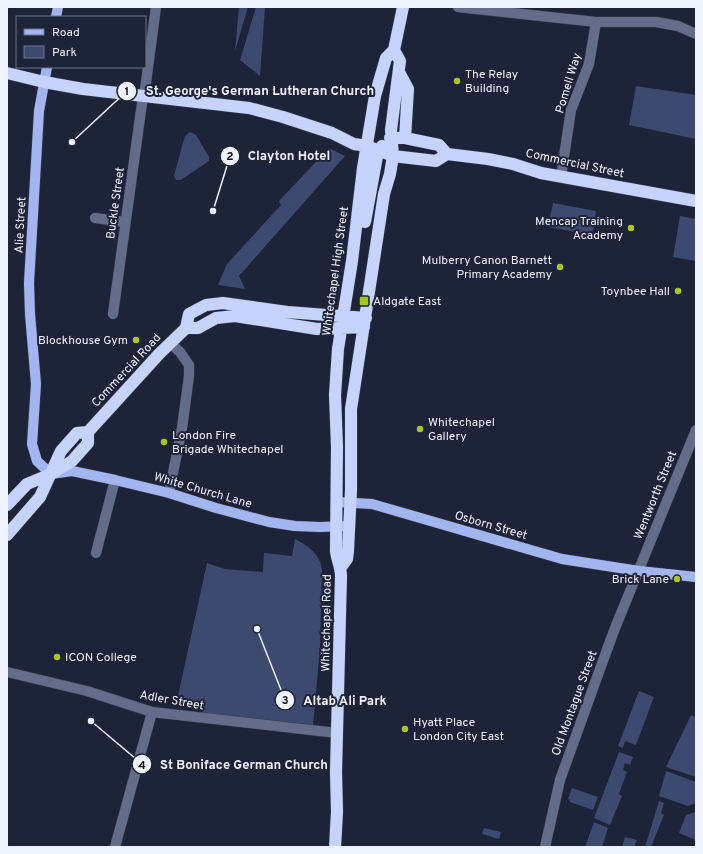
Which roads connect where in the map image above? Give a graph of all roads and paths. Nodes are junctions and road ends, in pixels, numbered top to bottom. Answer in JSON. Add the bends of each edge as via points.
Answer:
{"nodes":[{"id":1,"x":156,"y":7,"type":"edge"},
{"id":2,"x":403,"y":7,"type":"edge"},
{"id":3,"x":458,"y":7,"type":"edge"},
{"id":4,"x":596,"y":22,"type":"junction"},
{"id":5,"x":696,"y":34,"type":"edge"},
{"id":6,"x":394,"y":50,"type":"junction"},
{"id":7,"x":47,"y":68,"type":"edge"},
{"id":8,"x":399,"y":72,"type":"junction"},
{"id":9,"x":7,"y":73,"type":"edge"},
{"id":10,"x":44,"y":82,"type":"junction"},
{"id":11,"x":143,"y":97,"type":"junction"},
{"id":12,"x":390,"y":138,"type":"junction"},
{"id":13,"x":405,"y":138,"type":"junction"},
{"id":14,"x":372,"y":148,"type":"junction"},
{"id":15,"x":447,"y":154,"type":"junction"},
{"id":16,"x":393,"y":156,"type":"junction"},
{"id":17,"x":561,"y":176,"type":"junction"},
{"id":18,"x":696,"y":202,"type":"edge"},
{"id":19,"x":95,"y":218,"type":"dead end"},
{"id":20,"x":126,"y":222,"type":"junction"},
{"id":21,"x":113,"y":314,"type":"dead end"},
{"id":22,"x":342,"y":322,"type":"junction"},
{"id":23,"x":365,"y":323,"type":"junction"},
{"id":24,"x":186,"y":328,"type":"junction"},
{"id":25,"x":170,"y":344,"type":"junction"},
{"id":26,"x":696,"y":430,"type":"edge"},
{"id":27,"x":692,"y":447,"type":"edge"},
{"id":28,"x":51,"y":474,"type":"junction"},
{"id":29,"x":115,"y":480,"type":"junction"},
{"id":30,"x":169,"y":493,"type":"junction"},
{"id":31,"x":337,"y":502,"type":"junction"},
{"id":32,"x":350,"y":502,"type":"junction"},
{"id":33,"x":7,"y":505,"type":"edge"},
{"id":34,"x":336,"y":526,"type":"junction"},
{"id":35,"x":349,"y":526,"type":"junction"},
{"id":36,"x":7,"y":535,"type":"edge"},
{"id":37,"x":96,"y":553,"type":"dead end"},
{"id":38,"x":341,"y":567,"type":"junction"},
{"id":39,"x":639,"y":571,"type":"junction"},
{"id":40,"x":696,"y":577,"type":"edge"},
{"id":41,"x":7,"y":672,"type":"edge"},
{"id":42,"x":152,"y":712,"type":"junction"},
{"id":43,"x":337,"y":734,"type":"junction"},
{"id":44,"x":115,"y":847,"type":"edge"},
{"id":45,"x":335,"y":847,"type":"edge"},
{"id":46,"x":545,"y":847,"type":"edge"}],
"edges":[{"from":1,"to":11,"type":"street","name":"Buckle Street"},
{"from":2,"to":6,"type":"highway","name":"Whitechapel High Street"},
{"from":3,"to":4,"type":"street"},
{"from":4,"to":5,"type":"street","via":[[656,22],[678,26]]},
{"from":4,"to":17,"type":"street","name":"Pomell Way","via":[[589,64],[571,110]]},
{"from":6,"to":8,"type":"highway","name":"Whitechapel High Street","via":[[400,61]]},
{"from":6,"to":14,"type":"highway","name":"Whitechapel High Street","via":[[386,58],[379,82]]},
{"from":7,"to":10,"type":"main road","name":"Alie Street"},
{"from":8,"to":12,"type":"highway","name":"Whitechapel High Street"},
{"from":8,"to":13,"type":"highway","via":[[408,89]]},
{"from":9,"to":10,"type":"highway","name":"Commercial Street"},
{"from":10,"to":11,"type":"highway","name":"Commercial Street"},
{"from":10,"to":28,"type":"main road","name":"Alie Street","via":[[39,111],[30,283],[36,384],[32,444],[37,461]]},
{"from":11,"to":14,"type":"highway","name":"Commercial Street","via":[[260,111]]},
{"from":11,"to":20,"type":"street","name":"Buckle Street"},
{"from":12,"to":13,"type":"highway","name":"Commercial Street"},
{"from":12,"to":14,"type":"highway"},
{"from":12,"to":16,"type":"highway","name":"Whitechapel High Street"},
{"from":13,"to":15,"type":"highway","name":"Commercial Street","via":[[439,145]]},
{"from":14,"to":16,"type":"highway","name":"Commercial Street"},
{"from":14,"to":22,"type":"highway","name":"Whitechapel High Street","via":[[363,168]]},
{"from":15,"to":16,"type":"highway","name":"Commercial Street","via":[[436,161]]},
{"from":15,"to":17,"type":"highway","name":"Commercial Street","via":[[513,164]]},
{"from":16,"to":23,"type":"highway","name":"Whitechapel High Street","via":[[384,194]]},
{"from":17,"to":18,"type":"highway","name":"Commercial Street"},
{"from":19,"to":20,"type":"street"},
{"from":20,"to":21,"type":"street","name":"Buckle Street"},
{"from":22,"to":23,"type":"highway","name":"Commercial Road"},
{"from":22,"to":24,"type":"highway","name":"Commercial Road","via":[[317,329],[235,316],[216,318],[198,328]]},
{"from":22,"to":24,"type":"highway","name":"Commercial Road","via":[[223,303],[206,305],[189,314]]},
{"from":22,"to":31,"type":"highway","name":"Whitechapel High Street","via":[[335,395]]},
{"from":23,"to":32,"type":"highway","name":"Whitechapel High Street","via":[[352,409]]},
{"from":24,"to":25,"type":"highway","name":"Commercial Road"},
{"from":25,"to":28,"type":"highway","name":"Commercial Road","via":[[88,432],[77,433],[61,451]]},
{"from":25,"to":30,"type":"street","via":[[180,352],[189,365],[189,376]]},
{"from":26,"to":27,"type":"street","name":"Wentworth Street"},
{"from":27,"to":39,"type":"street","name":"Wentworth Street"},
{"from":28,"to":29,"type":"main road","name":"White Church Lane","via":[[72,471]]},
{"from":28,"to":33,"type":"highway","via":[[27,484]]},
{"from":28,"to":36,"type":"highway","name":"Commercial Road","via":[[40,497]]},
{"from":29,"to":30,"type":"main road","name":"White Church Lane"},
{"from":29,"to":37,"type":"street"},
{"from":30,"to":34,"type":"main road","name":"White Church Lane","via":[[269,522],[295,526]]},
{"from":31,"to":32,"type":"main road","name":"Osborn Street"},
{"from":31,"to":34,"type":"highway","name":"Whitechapel Road"},
{"from":32,"to":35,"type":"highway","name":"Whitechapel Road"},
{"from":32,"to":39,"type":"main road","name":"Osborn Street","via":[[372,504],[562,559]]},
{"from":34,"to":35,"type":"main road","name":"White Church Lane"},
{"from":34,"to":38,"type":"highway","name":"Whitechapel Road","via":[[337,560]]},
{"from":35,"to":38,"type":"highway","name":"Whitechapel Road","via":[[347,559]]},
{"from":38,"to":43,"type":"highway","name":"Whitechapel Road"},
{"from":39,"to":40,"type":"main road"},
{"from":39,"to":46,"type":"street","name":"Old Montague Street","via":[[615,628],[560,780]]},
{"from":41,"to":42,"type":"street","name":"Adler Street","via":[[87,691]]},
{"from":42,"to":43,"type":"street","name":"Adler Street"},
{"from":42,"to":44,"type":"street"},
{"from":43,"to":45,"type":"highway","name":"Whitechapel Road"}]}
